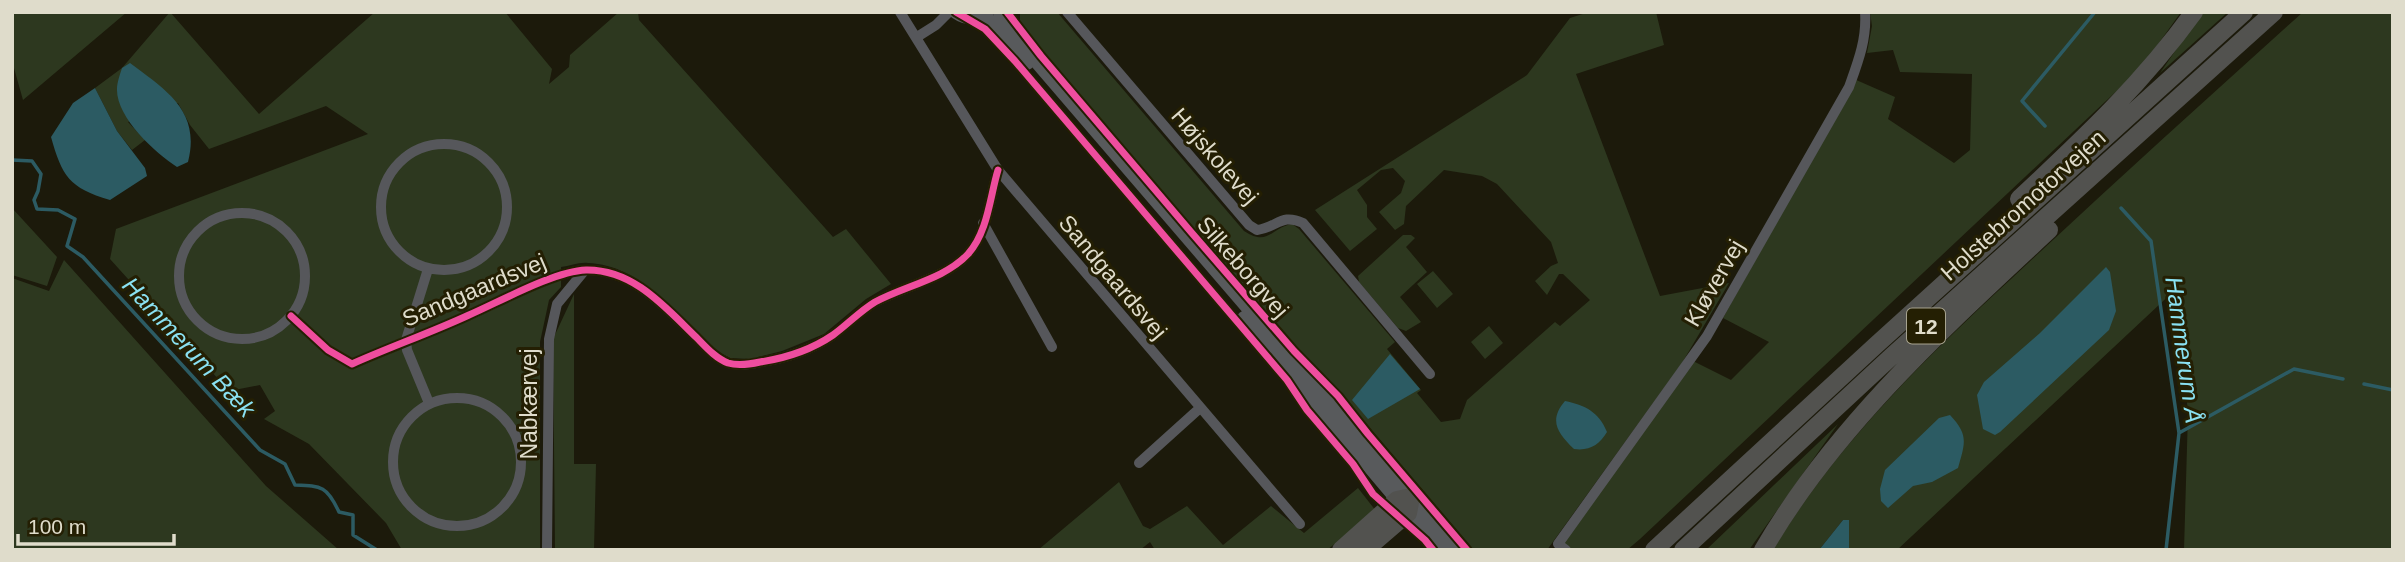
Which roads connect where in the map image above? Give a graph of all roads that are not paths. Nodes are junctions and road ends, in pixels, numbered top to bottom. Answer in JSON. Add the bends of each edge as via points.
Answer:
{"nodes":[{"id":1,"x":900,"y":12,"type":"edge"},
{"id":2,"x":949,"y":12,"type":"edge"},
{"id":3,"x":956,"y":12,"type":"edge"},
{"id":4,"x":1000,"y":12,"type":"edge"},
{"id":5,"x":1067,"y":12,"type":"edge"},
{"id":6,"x":1865,"y":12,"type":"edge"},
{"id":7,"x":2194,"y":12,"type":"edge"},
{"id":8,"x":2244,"y":12,"type":"edge"},
{"id":9,"x":2274,"y":12,"type":"edge"},
{"id":10,"x":986,"y":14,"type":"edge"},
{"id":11,"x":917,"y":37,"type":"junction"},
{"id":12,"x":2170,"y":104,"type":"junction"},
{"id":13,"x":998,"y":170,"type":"junction"},
{"id":14,"x":983,"y":223,"type":"junction"},
{"id":15,"x":428,"y":269,"type":"junction"},
{"id":16,"x":585,"y":270,"type":"junction"},
{"id":17,"x":291,"y":316,"type":"junction"},
{"id":18,"x":406,"y":340,"type":"junction"},
{"id":19,"x":1875,"y":346,"type":"junction"},
{"id":20,"x":1052,"y":347,"type":"dead end"},
{"id":21,"x":1430,"y":374,"type":"dead end"},
{"id":22,"x":429,"y":403,"type":"junction"},
{"id":23,"x":1200,"y":408,"type":"junction"},
{"id":24,"x":1139,"y":463,"type":"dead end"},
{"id":25,"x":1405,"y":503,"type":"junction"},
{"id":26,"x":1300,"y":524,"type":"dead end"},
{"id":27,"x":1675,"y":530,"type":"junction"},
{"id":28,"x":547,"y":550,"type":"edge"},
{"id":29,"x":1341,"y":550,"type":"edge"},
{"id":30,"x":1365,"y":550,"type":"edge"},
{"id":31,"x":1440,"y":550,"type":"edge"},
{"id":32,"x":1456,"y":550,"type":"edge"},
{"id":33,"x":1566,"y":550,"type":"edge"},
{"id":34,"x":1646,"y":550,"type":"edge"},
{"id":35,"x":1654,"y":550,"type":"edge"},
{"id":36,"x":1683,"y":550,"type":"edge"},
{"id":37,"x":1763,"y":550,"type":"edge"}],
"edges":[{"from":1,"to":11,"type":"street","name":"Sandgaardsvej"},
{"from":2,"to":11,"type":"street"},
{"from":3,"to":10,"type":"main road","via":[[968,18]]},
{"from":4,"to":25,"type":"main road","name":"Silkeborgvej"},
{"from":5,"to":21,"type":"street","name":"Højskolevej","via":[[1249,225],[1267,229],[1292,218],[1303,223]]},
{"from":6,"to":33,"type":"street","name":"Kløvervej","via":[[1860,58],[1849,87],[1707,336],[1558,544]]},
{"from":7,"to":19,"type":"highway","via":[[2126,97],[1913,300]]},
{"from":8,"to":19,"type":"highway","name":"Holstebromotorvejen","number":"12"},
{"from":9,"to":12,"type":"highway","name":"Holstebromotorvejen","number":"12"},
{"from":10,"to":25,"type":"main road","name":"Silkeborgvej"},
{"from":11,"to":13,"type":"street","name":"Sandgaardsvej"},
{"from":12,"to":36,"type":"highway","name":"Holstebromotorvejen","number":"12"},
{"from":12,"to":37,"type":"highway","via":[[2137,147],[1933,339],[1880,397],[1808,482]]},
{"from":13,"to":14,"type":"street","name":"Sandgaardsvej"},
{"from":13,"to":23,"type":"street","name":"Sandgaardsvej"},
{"from":14,"to":16,"type":"street","name":"Sandgaardsvej","via":[[972,248],[951,268],[873,303],[809,349],[749,364],[729,363],[713,354],[636,283],[618,274]]},
{"from":14,"to":20,"type":"street"},
{"from":15,"to":15,"type":"street","via":[[396,249],[386,233],[381,196],[398,162],[431,145],[450,144],[485,159],[505,190],[508,209],[495,245],[482,258],[447,271]]},
{"from":15,"to":18,"type":"street"},
{"from":16,"to":18,"type":"street","name":"Sandgaardsvej","via":[[566,272]]},
{"from":16,"to":28,"type":"street","name":"Nabkærvej","via":[[557,304],[549,339]]},
{"from":17,"to":17,"type":"street","via":[[305,278],[291,237],[274,222],[254,214],[232,214],[211,221],[194,234],[178,275],[192,316],[229,338],[251,339],[272,332]]},
{"from":17,"to":18,"type":"street","name":"Sandgaardsvej","via":[[328,350],[352,364]]},
{"from":18,"to":22,"type":"street"},
{"from":19,"to":27,"type":"highway","name":"Holstebromotorvejen","number":"12"},
{"from":22,"to":22,"type":"street","via":[[450,397],[473,399],[494,408],[510,424],[522,467],[516,489],[503,507],[485,520],[463,527],[440,525],[420,515],[404,499],[394,479],[392,456],[397,435],[410,416]]},
{"from":23,"to":24,"type":"street"},
{"from":23,"to":26,"type":"street","name":"Sandgaardsvej"},
{"from":25,"to":29,"type":"highway"},
{"from":25,"to":30,"type":"highway"},
{"from":25,"to":31,"type":"main road","name":"Silkeborgvej"},
{"from":25,"to":32,"type":"main road","name":"Silkeborgvej"},
{"from":27,"to":34,"type":"highway"},
{"from":27,"to":35,"type":"highway","name":"Holstebromotorvejen","number":"12"}]}
